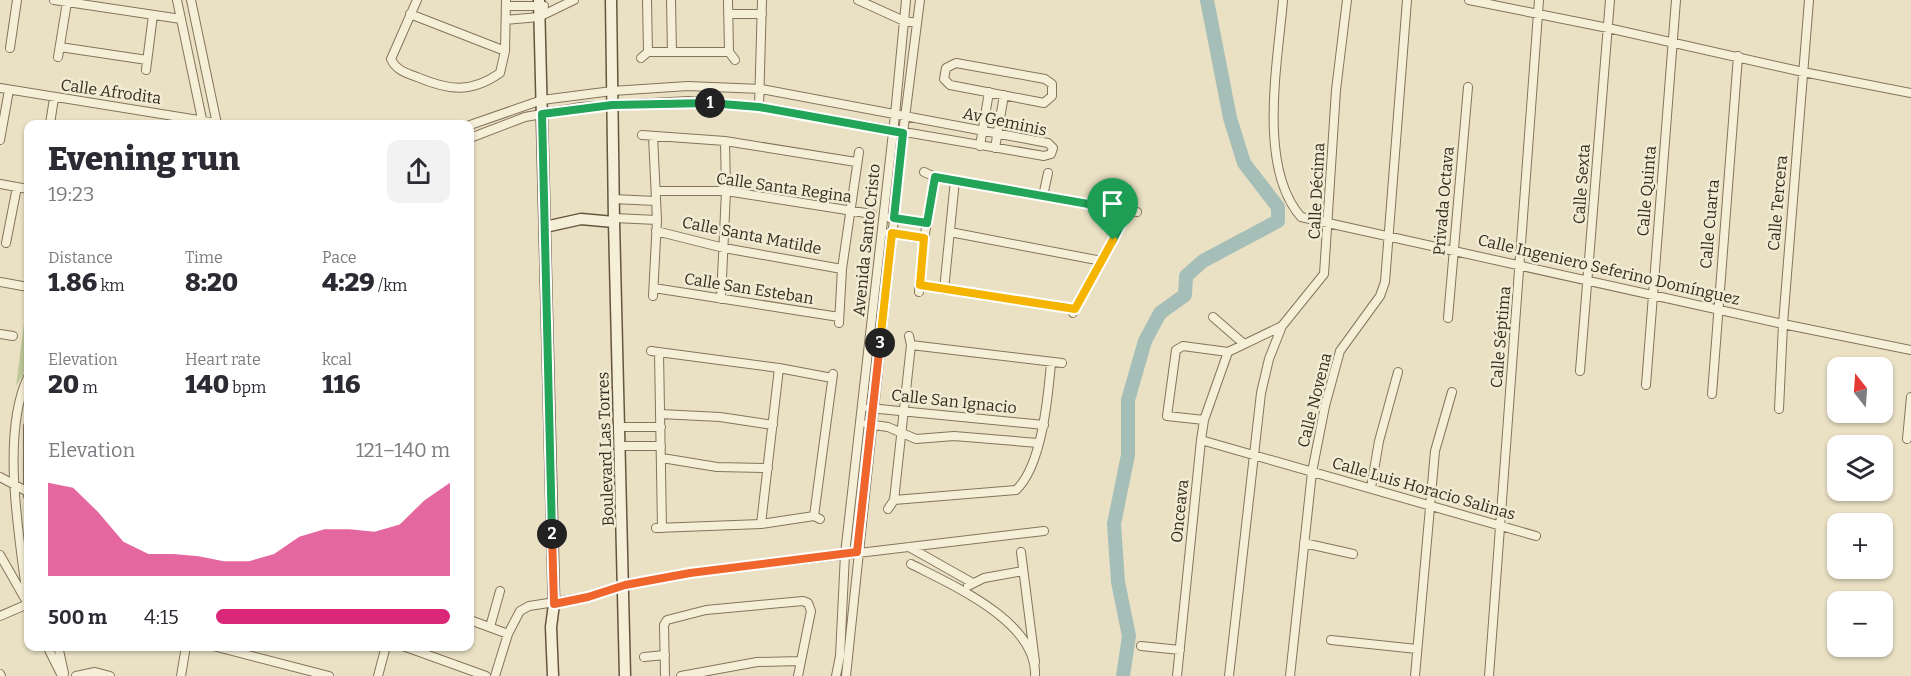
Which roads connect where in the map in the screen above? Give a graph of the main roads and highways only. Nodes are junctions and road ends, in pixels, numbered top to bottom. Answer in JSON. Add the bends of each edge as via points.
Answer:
{"nodes":[{"id":1,"x":611,"y":0,"type":"edge"},
{"id":2,"x":539,"y":2,"type":"edge"},
{"id":3,"x":614,"y":220,"type":"junction"},
{"id":4,"x":545,"y":227,"type":"junction"},
{"id":5,"x":553,"y":676,"type":"edge"},
{"id":6,"x":625,"y":676,"type":"edge"}],
"edges":[{"from":1,"to":3,"type":"main road","name":"Boulevard Las Torres"},
{"from":2,"to":4,"type":"main road"},
{"from":3,"to":4,"type":"main road","via":[[581,219]]},
{"from":3,"to":6,"type":"main road","name":"Boulevard Las Torres"},
{"from":4,"to":5,"type":"main road"}]}
